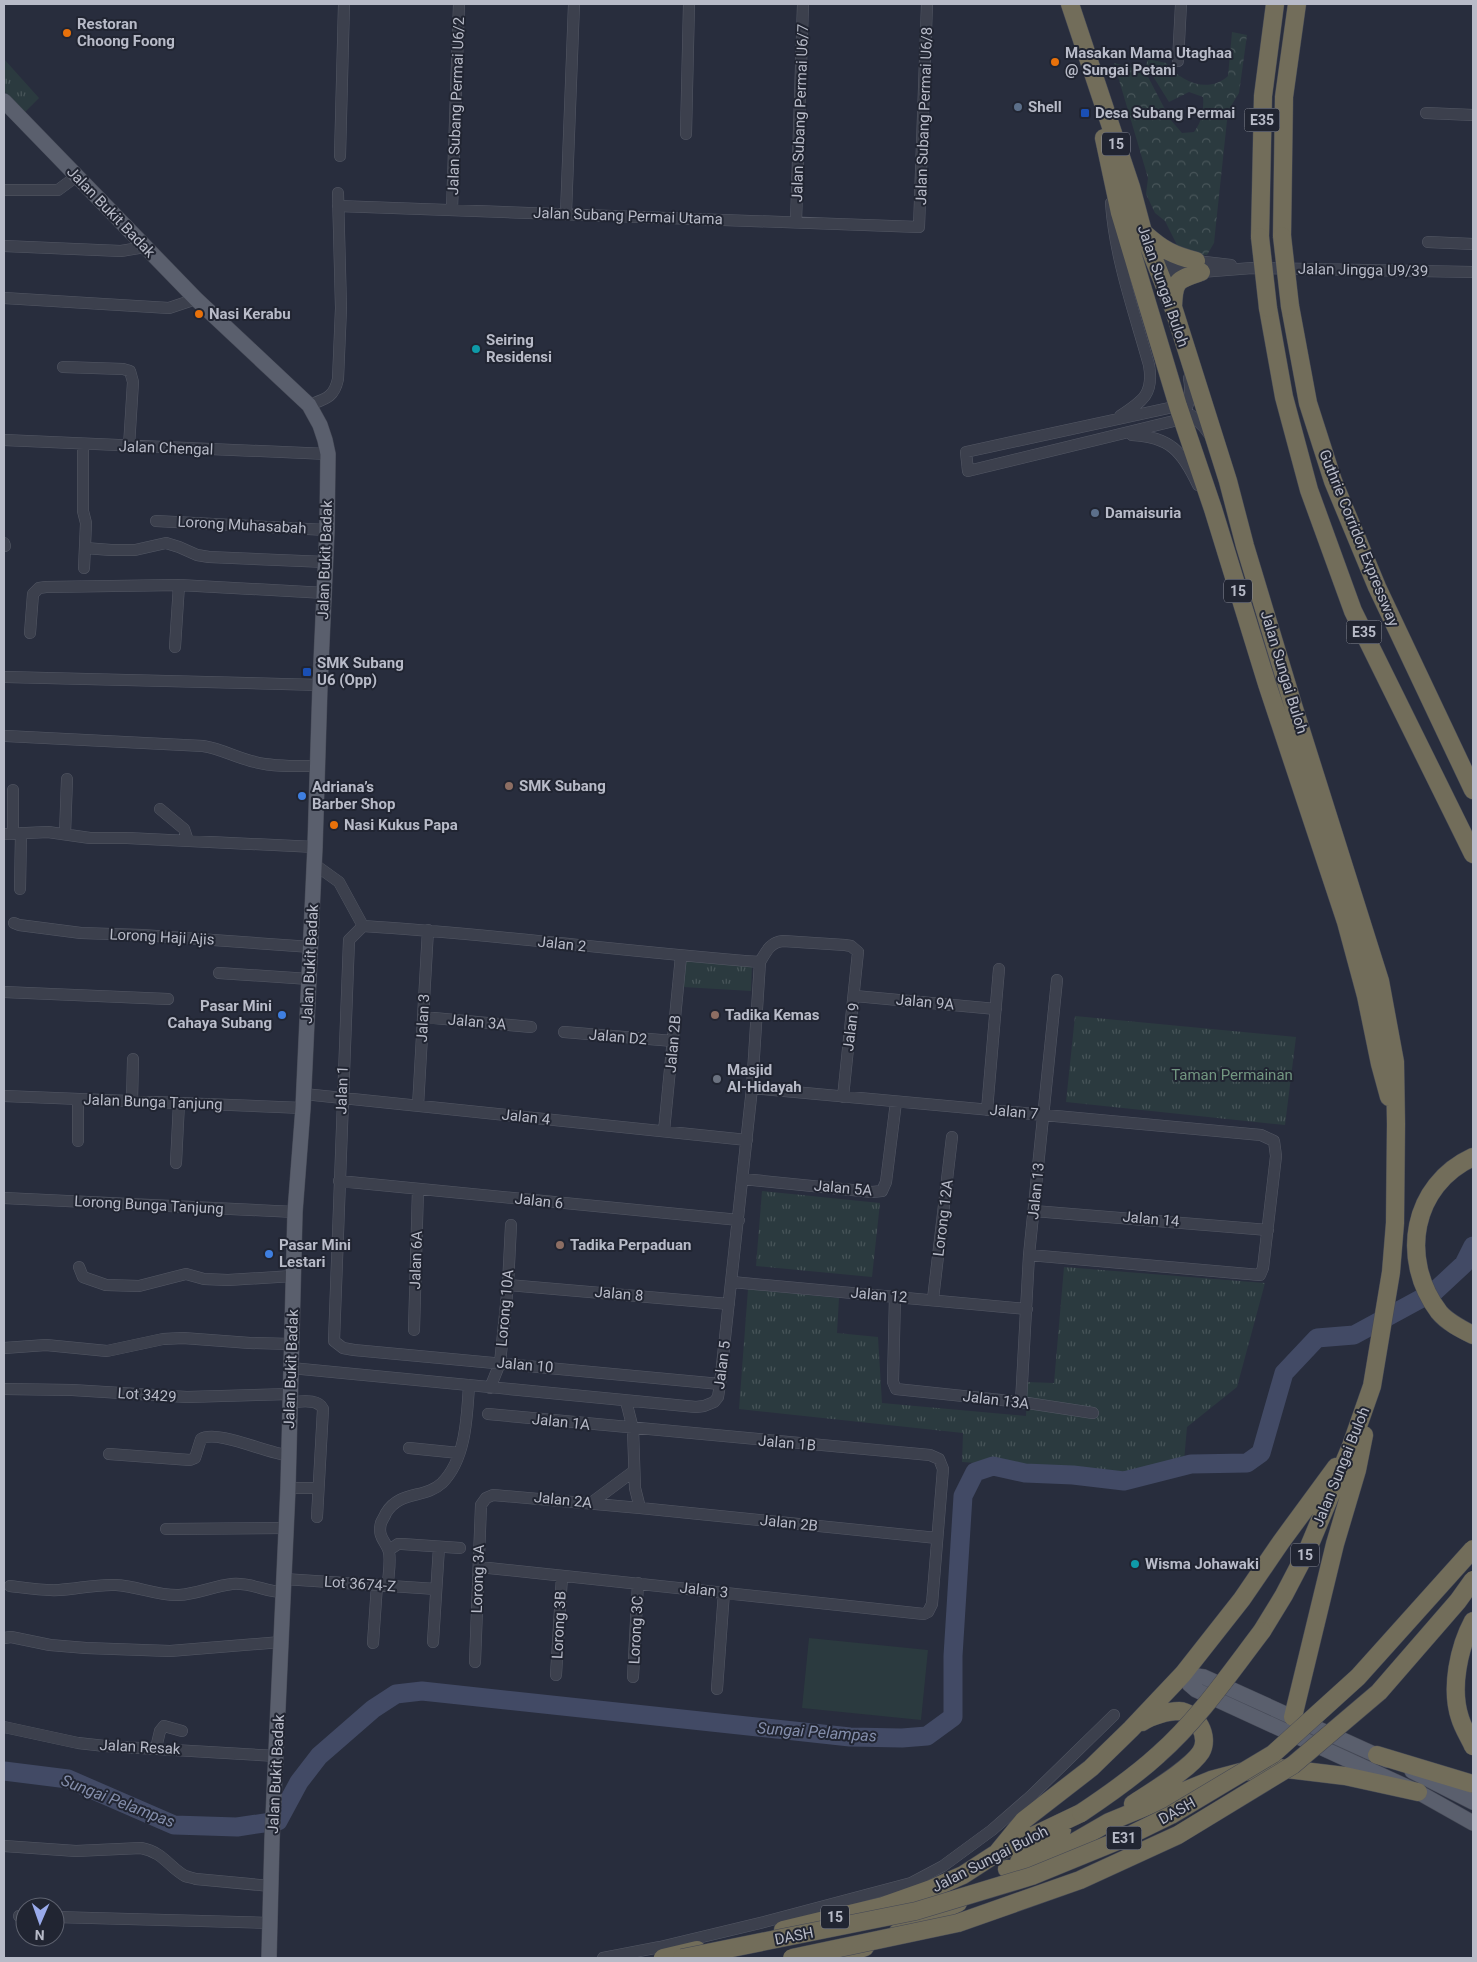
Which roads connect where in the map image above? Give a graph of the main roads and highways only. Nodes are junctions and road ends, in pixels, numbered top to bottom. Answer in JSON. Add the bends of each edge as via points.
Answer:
{"nodes":[{"id":1,"x":1071,"y":4,"type":"edge"},
{"id":2,"x":1275,"y":4,"type":"edge"},
{"id":3,"x":1297,"y":4,"type":"edge"},
{"id":4,"x":1087,"y":56,"type":"junction"},
{"id":5,"x":4,"y":101,"type":"edge"},
{"id":6,"x":1120,"y":213,"type":"junction"},
{"id":7,"x":1143,"y":232,"type":"junction"},
{"id":8,"x":1155,"y":266,"type":"junction"},
{"id":9,"x":1143,"y":290,"type":"junction"},
{"id":10,"x":1173,"y":307,"type":"junction"},
{"id":11,"x":1473,"y":790,"type":"edge"},
{"id":12,"x":1473,"y":854,"type":"edge"},
{"id":13,"x":1396,"y":1124,"type":"junction"},
{"id":14,"x":1473,"y":1157,"type":"edge"},
{"id":15,"x":1473,"y":1335,"type":"edge"},
{"id":16,"x":1363,"y":1412,"type":"junction"},
{"id":17,"x":1351,"y":1446,"type":"junction"},
{"id":18,"x":1473,"y":1549,"type":"edge"},
{"id":19,"x":1473,"y":1580,"type":"edge"},
{"id":20,"x":1473,"y":1620,"type":"edge"},
{"id":21,"x":1184,"y":1674,"type":"junction"},
{"id":22,"x":1293,"y":1717,"type":"junction"},
{"id":23,"x":1131,"y":1729,"type":"junction"},
{"id":24,"x":1473,"y":1746,"type":"edge"},
{"id":25,"x":1377,"y":1755,"type":"junction"},
{"id":26,"x":1473,"y":1784,"type":"edge"},
{"id":27,"x":1418,"y":1792,"type":"junction"},
{"id":28,"x":1473,"y":1802,"type":"edge"},
{"id":29,"x":1081,"y":1813,"type":"junction"},
{"id":30,"x":1109,"y":1822,"type":"junction"},
{"id":31,"x":1473,"y":1822,"type":"edge"},
{"id":32,"x":997,"y":1854,"type":"junction"},
{"id":33,"x":1008,"y":1869,"type":"junction"},
{"id":34,"x":269,"y":1958,"type":"edge"},
{"id":35,"x":664,"y":1958,"type":"edge"},
{"id":36,"x":682,"y":1958,"type":"edge"},
{"id":37,"x":792,"y":1958,"type":"edge"},
{"id":38,"x":836,"y":1958,"type":"edge"}],
"edges":[{"from":1,"to":4,"type":"highway","name":"Jalan Sungai Buloh","number":"15"},
{"from":2,"to":12,"type":"highway","name":"Guthrie Corridor Expressway","number":"E35","bridge":true,"via":[[1263,96],[1260,237],[1268,308],[1284,397],[1309,490],[1353,611]]},
{"from":3,"to":11,"type":"highway","name":"Guthrie Corridor Expressway","number":"E35","bridge":true,"via":[[1284,97],[1282,236],[1290,306],[1308,403],[1333,481],[1377,587]]},
{"from":4,"to":6,"type":"highway","name":"Jalan Sungai Buloh","number":"15"},
{"from":4,"to":7,"type":"highway","name":"Jalan Sungai Buloh","number":"15"},
{"from":5,"to":34,"type":"main road","name":"Jalan Bukit Badak","via":[[196,299],[309,405],[320,425],[328,454],[311,947],[295,1212],[288,1488]]},
{"from":6,"to":8,"type":"highway","via":[[1140,253]]},
{"from":6,"to":9,"type":"highway","name":"Jalan Sungai Buloh","number":"15"},
{"from":7,"to":8,"type":"highway","name":"Jalan Sungai Buloh","number":"15"},
{"from":7,"to":10,"type":"highway","via":[[1162,249],[1199,266],[1180,279],[1174,288]]},
{"from":8,"to":9,"type":"highway","via":[[1147,275]]},
{"from":8,"to":10,"type":"highway","name":"Jalan Sungai Buloh","number":"15"},
{"from":9,"to":13,"type":"highway","name":"Jalan Sungai Buloh","number":"15","via":[[1346,922]]},
{"from":10,"to":13,"type":"highway","name":"Jalan Sungai Buloh","number":"15","via":[[1380,981],[1395,1062]]},
{"from":13,"to":16,"type":"highway","name":"Jalan Sungai Buloh","number":"15","via":[[1391,1272],[1375,1372]]},
{"from":14,"to":15,"type":"highway","via":[[1461,1162],[1430,1194],[1420,1218],[1415,1243],[1417,1268],[1426,1291],[1440,1313]]},
{"from":16,"to":17,"type":"highway","name":"Jalan Sungai Buloh","number":"15"},
{"from":16,"to":22,"type":"highway","via":[[1365,1432],[1357,1470],[1334,1544]]},
{"from":17,"to":21,"type":"highway","via":[[1242,1600]]},
{"from":17,"to":29,"type":"highway","name":"Jalan Sungai Buloh","number":"15","bridge":true,"via":[[1308,1549],[1262,1631],[1220,1687],[1160,1754]]},
{"from":18,"to":36,"type":"highway","name":"DASH","number":"E31","bridge":true,"via":[[1358,1677],[1273,1754],[1171,1815],[1032,1876],[916,1911]]},
{"from":19,"to":37,"type":"highway","name":"DASH","number":"E31","bridge":true,"via":[[1379,1692],[1293,1765],[1178,1836],[1080,1880],[958,1923]]},
{"from":20,"to":24,"type":"highway","via":[[1458,1660],[1456,1687],[1460,1717]]},
{"from":21,"to":22,"type":"main road","via":[[1204,1677]]},
{"from":21,"to":23,"type":"highway"},
{"from":21,"to":27,"type":"main road","via":[[1196,1690]]},
{"from":22,"to":25,"type":"main road"},
{"from":23,"to":30,"type":"highway","via":[[1146,1719],[1180,1711],[1201,1727],[1205,1742],[1192,1762]]},
{"from":23,"to":32,"type":"highway","via":[[1091,1768],[1024,1820]]},
{"from":25,"to":26,"type":"highway"},
{"from":25,"to":28,"type":"main road"},
{"from":27,"to":30,"type":"highway","via":[[1345,1776],[1278,1768],[1241,1772],[1211,1780]]},
{"from":27,"to":31,"type":"main road"},
{"from":29,"to":32,"type":"highway","name":"Jalan Sungai Buloh","number":"15"},
{"from":29,"to":33,"type":"highway","name":"Jalan Sungai Buloh","via":[[1037,1850]]},
{"from":30,"to":33,"type":"highway","via":[[1045,1859],[1027,1867]]},
{"from":32,"to":35,"type":"highway","name":"Jalan Sungai Buloh","number":"15","via":[[931,1890],[883,1906]]},
{"from":33,"to":38,"type":"highway","name":"Jalan Sungai Buloh","via":[[970,1897],[849,1955]]}]}
